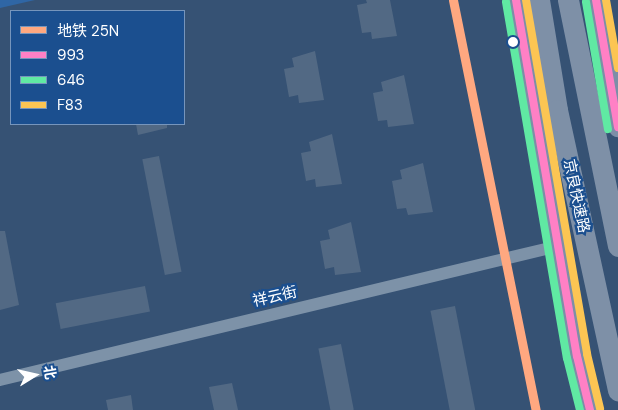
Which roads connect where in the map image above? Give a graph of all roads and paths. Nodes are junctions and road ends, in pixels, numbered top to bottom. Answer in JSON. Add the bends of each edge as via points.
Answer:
{"nodes":[{"id":1,"x":516,"y":0,"type":"edge"},
{"id":2,"x":539,"y":0,"type":"edge"},
{"id":3,"x":568,"y":0,"type":"edge"},
{"id":4,"x":596,"y":0,"type":"edge"},
{"id":5,"x":618,"y":127,"type":"edge"},
{"id":6,"x":558,"y":246,"type":"junction"},
{"id":7,"x":618,"y":246,"type":"edge"},
{"id":8,"x":0,"y":380,"type":"edge"},
{"id":9,"x":618,"y":390,"type":"edge"},
{"id":10,"x":590,"y":410,"type":"edge"}],
"edges":[{"from":1,"to":6,"type":"main road"},
{"from":2,"to":9,"type":"highway","name":"京良快速路","via":[[558,110]]},
{"from":3,"to":7,"type":"highway","name":"京良快速路"},
{"from":4,"to":5,"type":"main road"},
{"from":6,"to":8,"type":"street","name":"祥云街"},
{"from":6,"to":10,"type":"main road"}]}
